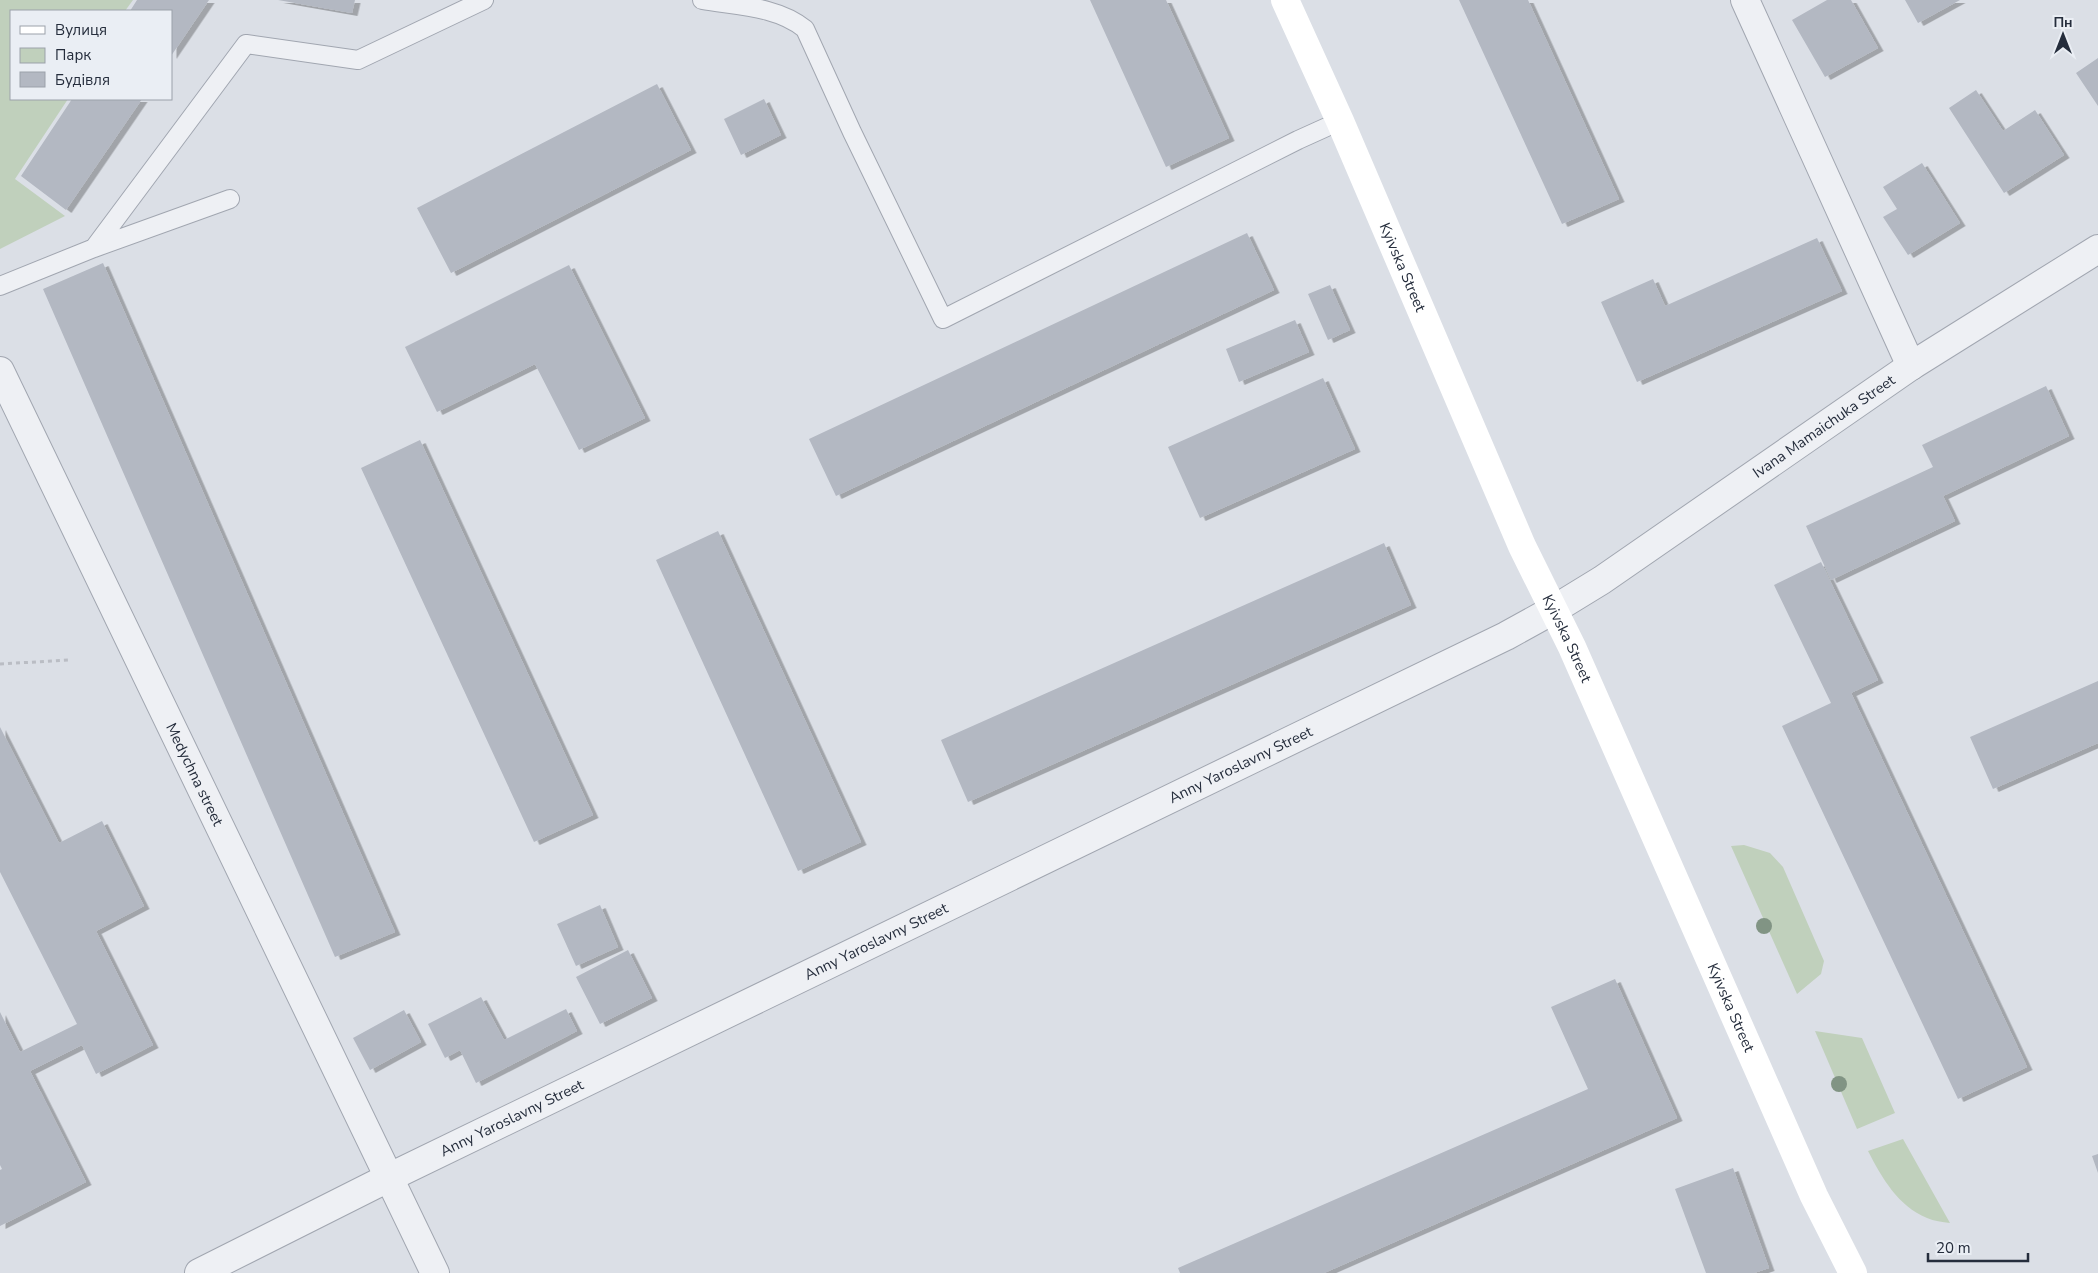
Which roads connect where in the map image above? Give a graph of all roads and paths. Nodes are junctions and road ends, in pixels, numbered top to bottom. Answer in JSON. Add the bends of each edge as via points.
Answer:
{"nodes":[{"id":1,"x":484,"y":0,"type":"edge"},
{"id":2,"x":702,"y":0,"type":"edge"},
{"id":3,"x":1285,"y":0,"type":"edge"},
{"id":4,"x":1752,"y":2,"type":"edge"},
{"id":5,"x":1340,"y":121,"type":"junction"},
{"id":6,"x":230,"y":199,"type":"dead end"},
{"id":7,"x":94,"y":248,"type":"junction"},
{"id":8,"x":2098,"y":249,"type":"edge"},
{"id":9,"x":0,"y":286,"type":"edge"},
{"id":10,"x":1912,"y":366,"type":"junction"},
{"id":11,"x":0,"y":370,"type":"edge"},
{"id":12,"x":1553,"y":610,"type":"junction"},
{"id":13,"x":69,"y":660,"type":"dead end"},
{"id":14,"x":0,"y":664,"type":"edge"},
{"id":15,"x":388,"y":1178,"type":"junction"},
{"id":16,"x":199,"y":1273,"type":"edge"},
{"id":17,"x":435,"y":1273,"type":"edge"},
{"id":18,"x":1853,"y":1273,"type":"edge"}],
"edges":[{"from":1,"to":7,"type":"lane","via":[[358,60],[246,44]]},
{"from":2,"to":5,"type":"lane","via":[[777,12],[794,19],[805,29],[943,319]]},
{"from":3,"to":5,"type":"main road","name":"Kyivska Street"},
{"from":4,"to":10,"type":"street"},
{"from":5,"to":12,"type":"main road","name":"Kyivska Street","via":[[1522,546]]},
{"from":6,"to":7,"type":"lane"},
{"from":7,"to":9,"type":"lane"},
{"from":8,"to":10,"type":"street","name":"Ivana Mamaichuka Street"},
{"from":10,"to":12,"type":"street","name":"Ivana Mamaichuka Street","via":[[1602,580]]},
{"from":11,"to":15,"type":"street","name":"Medychna street"},
{"from":12,"to":15,"type":"street","name":"Anny Yaroslavny Street","via":[[1506,636]]},
{"from":12,"to":18,"type":"main road","name":"Kyivska Street","via":[[1572,646],[1814,1196]]},
{"from":13,"to":14,"type":"path"},
{"from":15,"to":16,"type":"street","name":"Anny Yaroslavny Street"},
{"from":15,"to":17,"type":"street","name":"Medychna street"}]}
